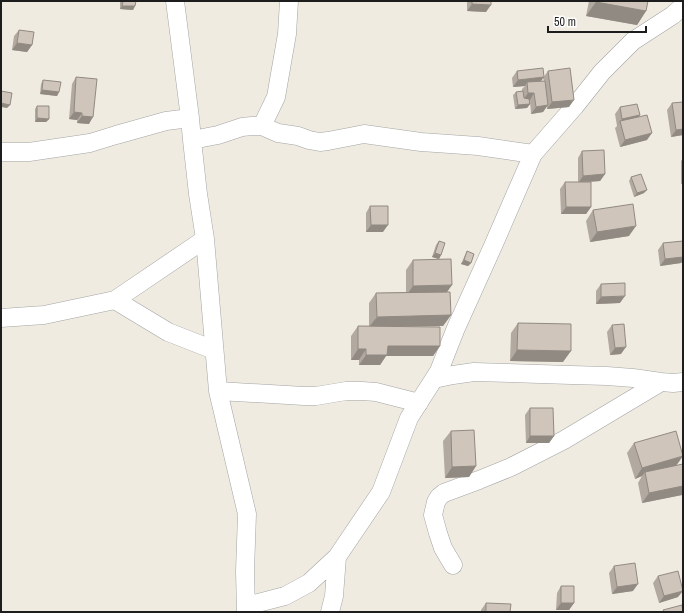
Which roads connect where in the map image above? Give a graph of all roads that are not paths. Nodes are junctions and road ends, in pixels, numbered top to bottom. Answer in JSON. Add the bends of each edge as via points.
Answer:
{"nodes":[{"id":1,"x":174,"y":1,"type":"edge"},
{"id":2,"x":289,"y":1,"type":"edge"},
{"id":3,"x":683,"y":6,"type":"edge"},
{"id":4,"x":190,"y":118,"type":"junction"},
{"id":5,"x":262,"y":126,"type":"junction"},
{"id":6,"x":192,"y":140,"type":"junction"},
{"id":7,"x":1,"y":152,"type":"edge"},
{"id":8,"x":533,"y":154,"type":"junction"},
{"id":9,"x":205,"y":239,"type":"junction"},
{"id":10,"x":115,"y":300,"type":"junction"},
{"id":11,"x":1,"y":318,"type":"edge"},
{"id":12,"x":214,"y":350,"type":"junction"},
{"id":13,"x":434,"y":379,"type":"junction"},
{"id":14,"x":661,"y":382,"type":"junction"},
{"id":15,"x":683,"y":382,"type":"edge"},
{"id":16,"x":218,"y":391,"type":"junction"},
{"id":17,"x":419,"y":403,"type":"junction"},
{"id":18,"x":337,"y":557,"type":"junction"},
{"id":19,"x":453,"y":564,"type":"dead end"},
{"id":20,"x":246,"y":609,"type":"edge"},
{"id":21,"x":330,"y":612,"type":"edge"}],
"edges":[{"from":1,"to":4,"type":"street"},
{"from":2,"to":5,"type":"street","via":[[287,34],[276,97]]},
{"from":3,"to":8,"type":"street","via":[[633,41],[602,72]]},
{"from":4,"to":6,"type":"street"},
{"from":4,"to":7,"type":"street","via":[[166,121],[90,143],[29,152]]},
{"from":5,"to":6,"type":"street","via":[[242,127]]},
{"from":5,"to":8,"type":"street","via":[[278,133],[320,142],[364,134]]},
{"from":6,"to":9,"type":"street"},
{"from":8,"to":13,"type":"street"},
{"from":9,"to":10,"type":"street"},
{"from":9,"to":12,"type":"street"},
{"from":10,"to":11,"type":"street","via":[[44,315]]},
{"from":10,"to":12,"type":"street","via":[[168,332]]},
{"from":12,"to":16,"type":"street"},
{"from":13,"to":14,"type":"street","via":[[474,372],[607,376]]},
{"from":13,"to":17,"type":"street"},
{"from":14,"to":15,"type":"street"},
{"from":14,"to":19,"type":"street","via":[[564,440],[511,467],[439,497],[433,515],[443,548]]},
{"from":16,"to":17,"type":"street","via":[[316,396],[362,391]]},
{"from":16,"to":20,"type":"street","via":[[247,514]]},
{"from":17,"to":18,"type":"street","via":[[409,418],[381,492]]},
{"from":18,"to":20,"type":"street","via":[[309,583],[285,596]]},
{"from":18,"to":21,"type":"street"}]}
